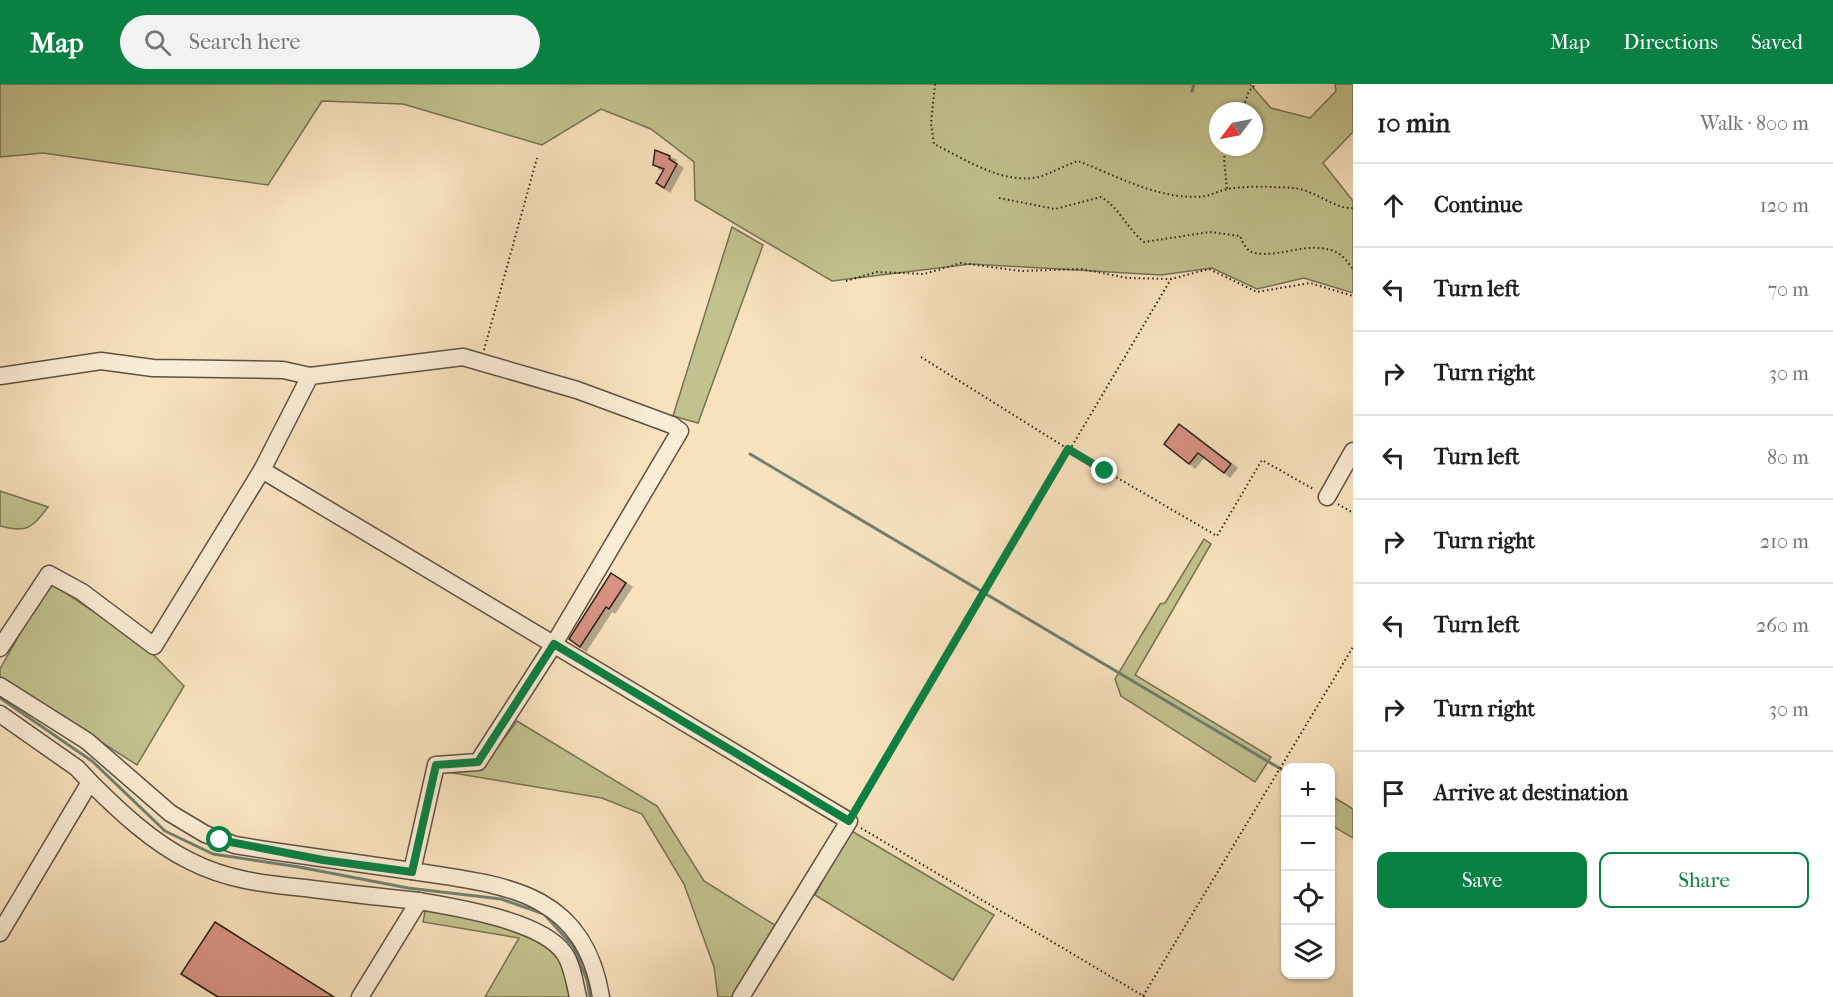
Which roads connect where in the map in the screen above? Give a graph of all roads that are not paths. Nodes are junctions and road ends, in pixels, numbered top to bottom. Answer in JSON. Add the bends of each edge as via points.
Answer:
{"nodes":[{"id":1,"x":0,"y":376,"type":"edge"},
{"id":2,"x":310,"y":376,"type":"junction"},
{"id":3,"x":1353,"y":451,"type":"edge"},
{"id":4,"x":262,"y":470,"type":"junction"},
{"id":5,"x":1327,"y":497,"type":"road end"},
{"id":6,"x":554,"y":644,"type":"junction"},
{"id":7,"x":0,"y":648,"type":"edge"},
{"id":8,"x":0,"y":686,"type":"edge"},
{"id":9,"x":0,"y":714,"type":"edge"},
{"id":10,"x":90,"y":782,"type":"junction"},
{"id":11,"x":412,"y":872,"type":"junction"},
{"id":12,"x":418,"y":901,"type":"junction"},
{"id":13,"x":0,"y":933,"type":"edge"},
{"id":14,"x":360,"y":997,"type":"edge"},
{"id":15,"x":578,"y":997,"type":"edge"},
{"id":16,"x":601,"y":997,"type":"edge"},
{"id":17,"x":741,"y":997,"type":"edge"}],
"edges":[{"from":1,"to":2,"type":"street","via":[[101,361],[153,368],[283,370]]},
{"from":2,"to":4,"type":"street"},
{"from":2,"to":6,"type":"street","via":[[463,357],[577,390],[680,431]]},
{"from":3,"to":5,"type":"street"},
{"from":4,"to":6,"type":"street"},
{"from":4,"to":7,"type":"street","via":[[154,646],[82,592],[48,574]]},
{"from":6,"to":11,"type":"street","via":[[478,762],[436,765]]},
{"from":6,"to":17,"type":"street","via":[[849,821]]},
{"from":8,"to":11,"type":"street","via":[[87,741],[170,813],[205,834],[235,845]]},
{"from":9,"to":10,"type":"street","via":[[77,768]]},
{"from":10,"to":12,"type":"street","via":[[170,849],[189,861],[238,880]]},
{"from":10,"to":13,"type":"street"},
{"from":11,"to":16,"type":"street","via":[[500,885],[551,908],[583,940]]},
{"from":12,"to":14,"type":"street"},
{"from":12,"to":15,"type":"street","via":[[504,918],[542,936],[564,952]]}]}
